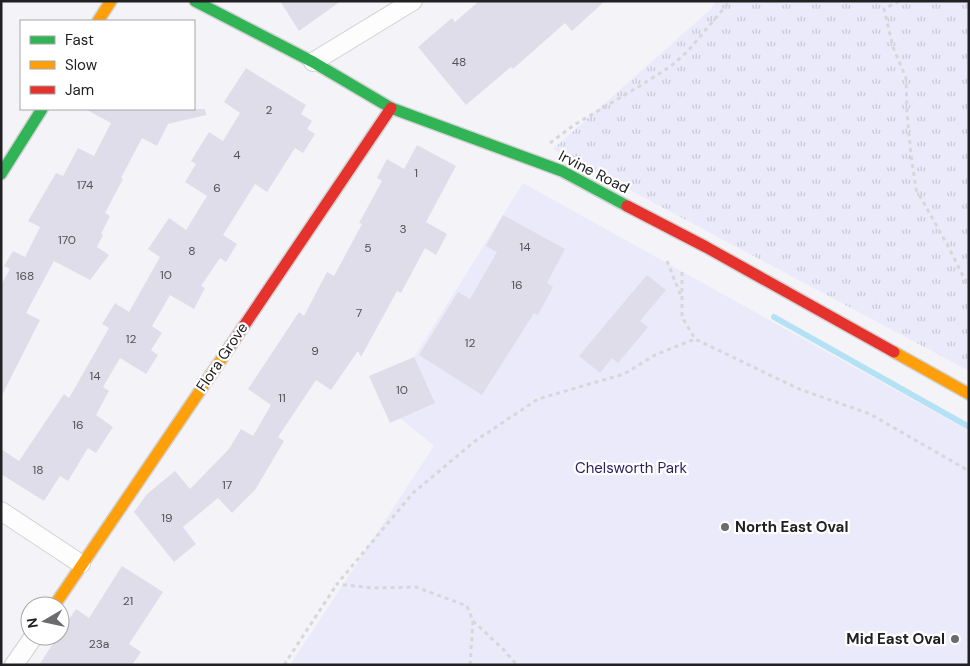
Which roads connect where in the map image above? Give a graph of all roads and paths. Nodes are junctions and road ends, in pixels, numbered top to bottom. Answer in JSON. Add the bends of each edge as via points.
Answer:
{"nodes":[{"id":1,"x":111,"y":1,"type":"edge"},
{"id":2,"x":195,"y":1,"type":"edge"},
{"id":3,"x":413,"y":1,"type":"edge"},
{"id":4,"x":730,"y":1,"type":"edge"},
{"id":5,"x":899,"y":1,"type":"edge"},
{"id":6,"x":99,"y":20,"type":"edge"},
{"id":7,"x":312,"y":62,"type":"junction"},
{"id":8,"x":391,"y":108,"type":"junction"},
{"id":9,"x":41,"y":110,"type":"edge"},
{"id":10,"x":530,"y":159,"type":"junction"},
{"id":11,"x":1,"y":174,"type":"edge"},
{"id":12,"x":667,"y":261,"type":"dead end"},
{"id":13,"x":682,"y":272,"type":"dead end"},
{"id":14,"x":969,"y":288,"type":"edge"},
{"id":15,"x":682,"y":299,"type":"junction"},
{"id":16,"x":694,"y":339,"type":"junction"},
{"id":17,"x":969,"y":394,"type":"edge"},
{"id":18,"x":969,"y":471,"type":"edge"},
{"id":19,"x":1,"y":511,"type":"edge"},
{"id":20,"x":81,"y":564,"type":"junction"},
{"id":21,"x":337,"y":584,"type":"junction"},
{"id":22,"x":60,"y":596,"type":"edge"},
{"id":23,"x":473,"y":621,"type":"junction"},
{"id":24,"x":27,"y":646,"type":"edge"},
{"id":25,"x":14,"y":665,"type":"edge"},
{"id":26,"x":284,"y":665,"type":"edge"},
{"id":27,"x":470,"y":665,"type":"edge"},
{"id":28,"x":516,"y":665,"type":"edge"}],
"edges":[{"from":1,"to":6,"type":"street"},
{"from":2,"to":7,"type":"street","name":"Irvine Road"},
{"from":3,"to":7,"type":"street"},
{"from":4,"to":10,"type":"path","via":[[671,66],[574,125]]},
{"from":5,"to":14,"type":"path","via":[[884,9],[906,78],[916,189]]},
{"from":7,"to":8,"type":"street","name":"Irvine Road"},
{"from":8,"to":10,"type":"street","name":"Irvine Road"},
{"from":8,"to":20,"type":"street","name":"Flora Grove"},
{"from":9,"to":11,"type":"street"},
{"from":10,"to":17,"type":"street","name":"Irvine Road","via":[[562,171],[683,235]]},
{"from":12,"to":15,"type":"path"},
{"from":13,"to":15,"type":"path"},
{"from":15,"to":16,"type":"path","via":[[682,317]]},
{"from":16,"to":18,"type":"path","via":[[799,389],[870,414]]},
{"from":16,"to":21,"type":"path","via":[[655,355],[624,374],[538,399],[476,441],[413,493]]},
{"from":19,"to":20,"type":"street"},
{"from":20,"to":22,"type":"street","name":"Flora Grove"},
{"from":21,"to":23,"type":"path","via":[[374,588],[416,587],[467,606]]},
{"from":21,"to":26,"type":"path"},
{"from":23,"to":27,"type":"path"},
{"from":23,"to":28,"type":"path"},
{"from":24,"to":25,"type":"street"}]}
